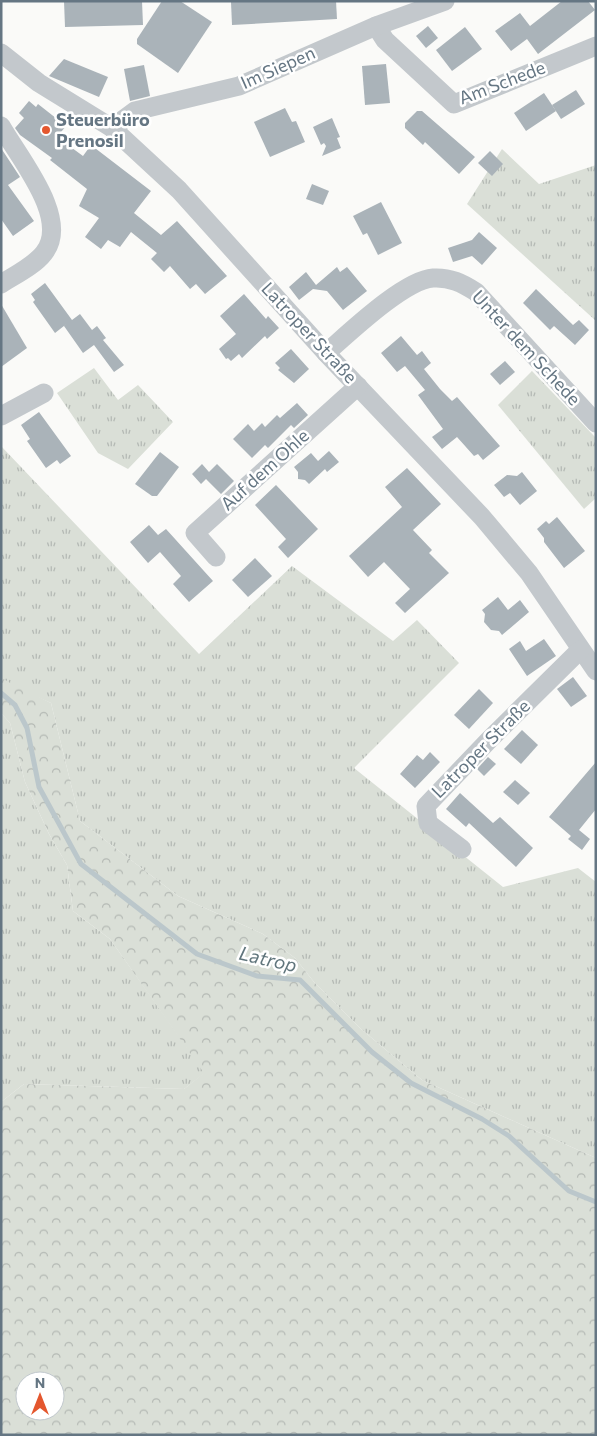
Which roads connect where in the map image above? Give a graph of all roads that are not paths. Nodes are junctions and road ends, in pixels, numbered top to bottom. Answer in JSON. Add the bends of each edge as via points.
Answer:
{"nodes":[{"id":1,"x":445,"y":1,"type":"edge"},
{"id":2,"x":376,"y":26,"type":"junction"},
{"id":3,"x":596,"y":46,"type":"edge"},
{"id":4,"x":1,"y":53,"type":"edge"},
{"id":5,"x":1,"y":126,"type":"edge"},
{"id":6,"x":112,"y":128,"type":"junction"},
{"id":7,"x":1,"y":284,"type":"edge"},
{"id":8,"x":326,"y":353,"type":"junction"},
{"id":9,"x":358,"y":386,"type":"junction"},
{"id":10,"x":44,"y":393,"type":"dead end"},
{"id":11,"x":1,"y":416,"type":"edge"},
{"id":12,"x":596,"y":423,"type":"edge"},
{"id":13,"x":216,"y":557,"type":"dead end"},
{"id":14,"x":580,"y":650,"type":"junction"},
{"id":15,"x":596,"y":671,"type":"edge"},
{"id":16,"x":462,"y":849,"type":"dead end"}],
"edges":[{"from":1,"to":2,"type":"street","name":"Im Siepen"},
{"from":2,"to":3,"type":"street","name":"Am Schede","via":[[385,40],[454,104]]},
{"from":2,"to":6,"type":"street","name":"Im Siepen","via":[[239,86],[135,111]]},
{"from":4,"to":6,"type":"street","name":"Latroper Straße","via":[[39,83]]},
{"from":5,"to":7,"type":"street","via":[[46,201],[53,228],[51,241],[41,256]]},
{"from":6,"to":8,"type":"street","name":"Latroper Straße","via":[[179,190]]},
{"from":8,"to":9,"type":"street","name":"Latroper Straße"},
{"from":8,"to":12,"type":"street","name":"Unter dem Schede","via":[[405,288],[431,278],[449,279],[476,292]]},
{"from":9,"to":13,"type":"street","name":"Auf dem Ohle","via":[[195,533]]},
{"from":9,"to":14,"type":"street","name":"Latroper Straße","via":[[482,517],[529,573]]},
{"from":10,"to":11,"type":"street"},
{"from":14,"to":15,"type":"street","name":"Latroper Straße"},
{"from":14,"to":16,"type":"street","name":"Latroper Straße","via":[[426,806],[428,823]]}]}
